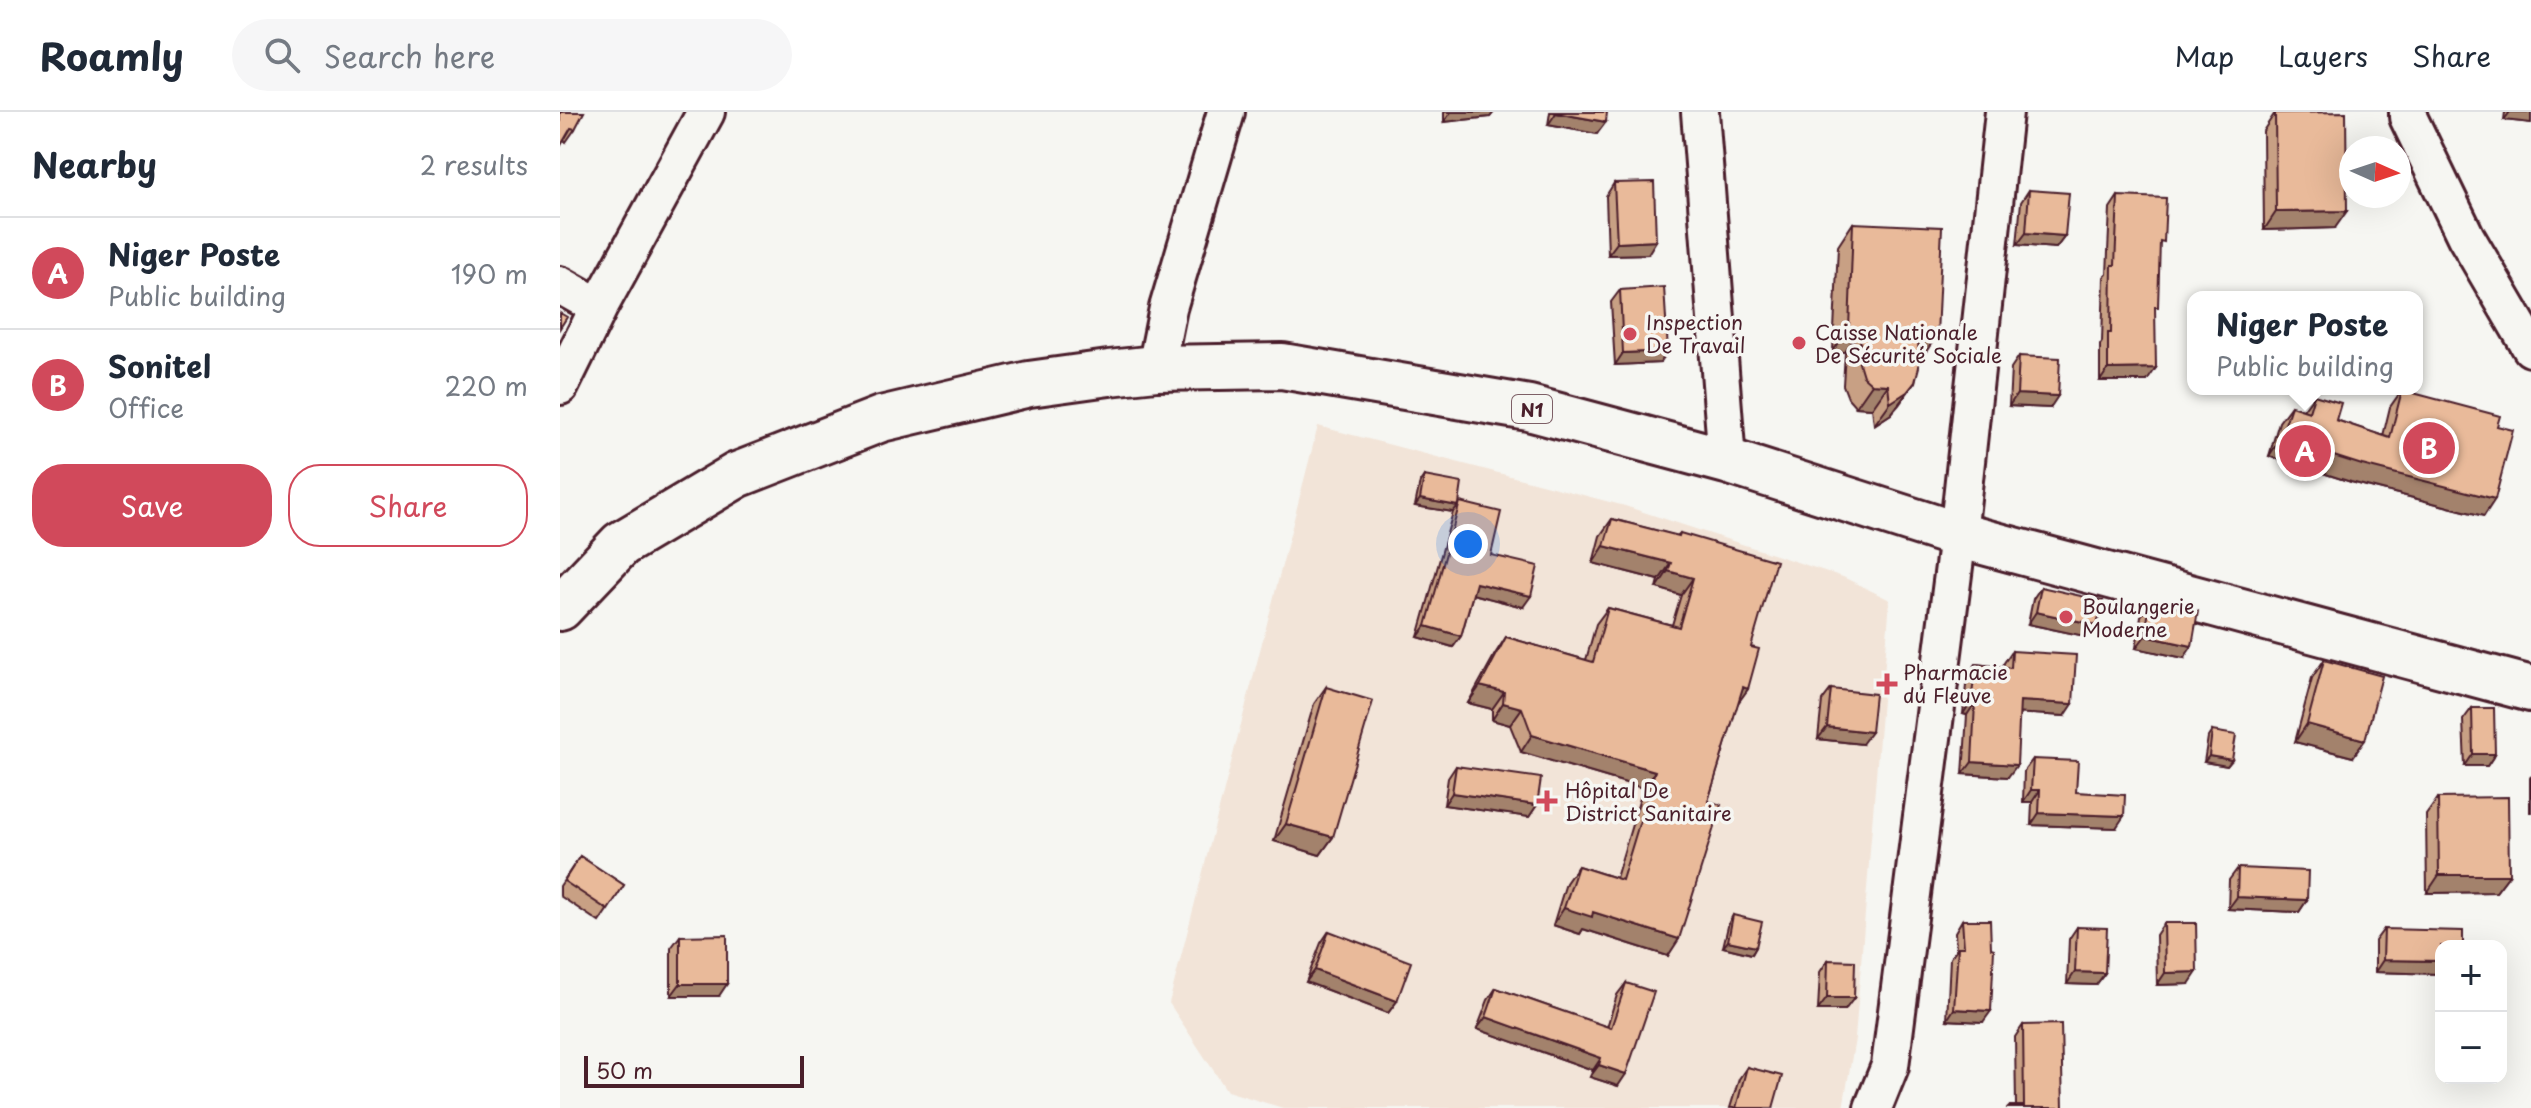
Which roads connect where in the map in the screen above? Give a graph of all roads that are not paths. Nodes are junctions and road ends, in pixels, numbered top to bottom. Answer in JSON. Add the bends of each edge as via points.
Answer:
{"nodes":[{"id":1,"x":706,"y":112,"type":"edge"},
{"id":2,"x":1226,"y":112,"type":"edge"},
{"id":3,"x":1700,"y":112,"type":"edge"},
{"id":4,"x":2004,"y":112,"type":"edge"},
{"id":5,"x":2408,"y":112,"type":"edge"},
{"id":6,"x":560,"y":285,"type":"edge"},
{"id":7,"x":599,"y":307,"type":"junction"},
{"id":8,"x":2531,"y":348,"type":"edge"},
{"id":9,"x":1156,"y":368,"type":"junction"},
{"id":10,"x":560,"y":386,"type":"edge"},
{"id":11,"x":1727,"y":461,"type":"junction"},
{"id":12,"x":1958,"y":535,"type":"junction"},
{"id":13,"x":560,"y":608,"type":"edge"},
{"id":14,"x":2531,"y":689,"type":"edge"},
{"id":15,"x":1873,"y":1108,"type":"edge"}],
"edges":[{"from":1,"to":7,"type":"street"},
{"from":2,"to":9,"type":"street","via":[[1168,308]]},
{"from":3,"to":11,"type":"street"},
{"from":4,"to":12,"type":"street"},
{"from":5,"to":8,"type":"street","via":[[2466,237]]},
{"from":6,"to":7,"type":"street"},
{"from":7,"to":10,"type":"street"},
{"from":9,"to":11,"type":"main road","number":"N1","via":[[1282,366],[1529,408]]},
{"from":9,"to":13,"type":"main road","number":"N1","via":[[1029,384],[881,419],[737,475],[621,544]]},
{"from":11,"to":12,"type":"main road","number":"N1"},
{"from":12,"to":14,"type":"main road","number":"N1"},
{"from":12,"to":15,"type":"street","via":[[1890,1066]]}]}
